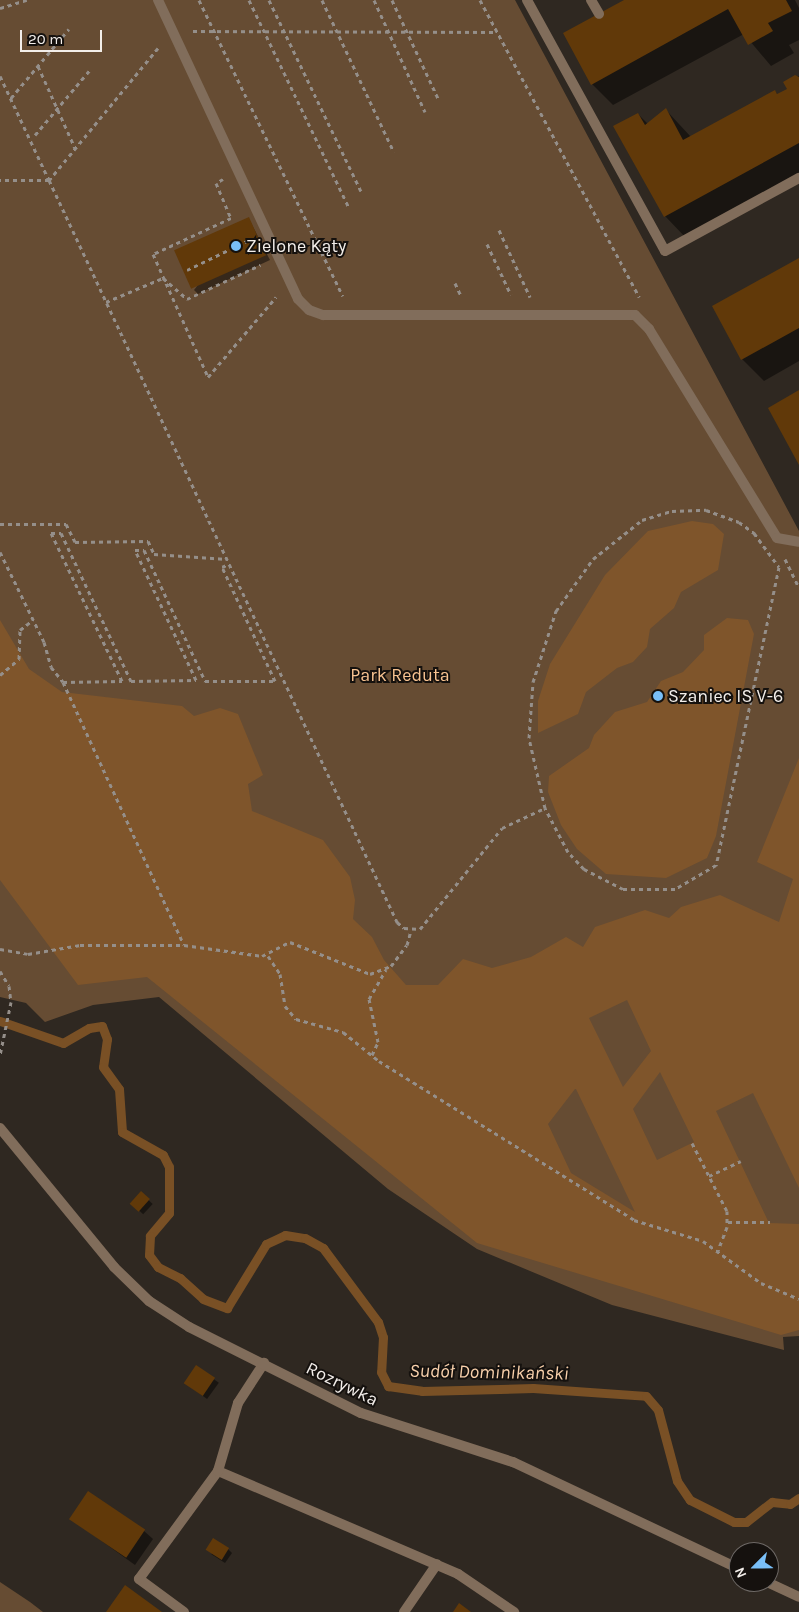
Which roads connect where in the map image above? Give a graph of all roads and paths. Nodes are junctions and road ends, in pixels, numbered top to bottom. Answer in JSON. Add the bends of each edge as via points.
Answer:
{"nodes":[{"id":1,"x":27,"y":0,"type":"edge"},
{"id":2,"x":158,"y":0,"type":"edge"},
{"id":3,"x":199,"y":0,"type":"edge"},
{"id":4,"x":249,"y":0,"type":"edge"},
{"id":5,"x":269,"y":0,"type":"edge"},
{"id":6,"x":322,"y":0,"type":"edge"},
{"id":7,"x":374,"y":0,"type":"edge"},
{"id":8,"x":392,"y":0,"type":"edge"},
{"id":9,"x":480,"y":0,"type":"edge"},
{"id":10,"x":527,"y":0,"type":"edge"},
{"id":11,"x":591,"y":0,"type":"edge"},
{"id":12,"x":0,"y":8,"type":"edge"},
{"id":13,"x":599,"y":14,"type":"dead end"},
{"id":14,"x":69,"y":29,"type":"dead end"},
{"id":15,"x":193,"y":31,"type":"dead end"},
{"id":16,"x":284,"y":31,"type":"junction"},
{"id":17,"x":337,"y":31,"type":"junction"},
{"id":18,"x":388,"y":31,"type":"junction"},
{"id":19,"x":406,"y":31,"type":"junction"},
{"id":20,"x":174,"y":32,"type":"junction"},
{"id":21,"x":215,"y":32,"type":"junction"},
{"id":22,"x":264,"y":32,"type":"junction"},
{"id":23,"x":497,"y":32,"type":"junction"},
{"id":24,"x":38,"y":66,"type":"junction"},
{"id":25,"x":89,"y":71,"type":"dead end"},
{"id":26,"x":0,"y":76,"type":"edge"},
{"id":27,"x":11,"y":98,"type":"junction"},
{"id":28,"x":438,"y":98,"type":"dead end"},
{"id":29,"x":57,"y":109,"type":"junction"},
{"id":30,"x":425,"y":112,"type":"dead end"},
{"id":31,"x":35,"y":135,"type":"dead end"},
{"id":32,"x":75,"y":148,"type":"junction"},
{"id":33,"x":394,"y":152,"type":"dead end"},
{"id":34,"x":799,"y":178,"type":"edge"},
{"id":35,"x":0,"y":180,"type":"edge"},
{"id":36,"x":49,"y":180,"type":"junction"},
{"id":37,"x":216,"y":183,"type":"dead end"},
{"id":38,"x":360,"y":191,"type":"dead end"},
{"id":39,"x":348,"y":206,"type":"dead end"},
{"id":40,"x":499,"y":230,"type":"dead end"},
{"id":41,"x":250,"y":232,"type":"dead end"},
{"id":42,"x":487,"y":244,"type":"dead end"},
{"id":43,"x":266,"y":268,"type":"dead end"},
{"id":44,"x":187,"y":270,"type":"dead end"},
{"id":45,"x":163,"y":278,"type":"junction"},
{"id":46,"x":290,"y":281,"type":"junction"},
{"id":47,"x":106,"y":302,"type":"junction"},
{"id":48,"x":519,"y":313,"type":"junction"},
{"id":49,"x":538,"y":313,"type":"junction"},
{"id":50,"x":352,"y":315,"type":"junction"},
{"id":51,"x":642,"y":320,"type":"junction"},
{"id":52,"x":0,"y":524,"type":"edge"},
{"id":53,"x":58,"y":525,"type":"junction"},
{"id":54,"x":61,"y":533,"type":"junction"},
{"id":55,"x":777,"y":538,"type":"junction"},
{"id":56,"x":141,"y":542,"type":"junction"},
{"id":57,"x":799,"y":542,"type":"edge"},
{"id":58,"x":144,"y":550,"type":"junction"},
{"id":59,"x":0,"y":552,"type":"edge"},
{"id":60,"x":227,"y":558,"type":"junction"},
{"id":61,"x":229,"y":564,"type":"junction"},
{"id":62,"x":799,"y":588,"type":"edge"},
{"id":63,"x":33,"y":620,"type":"junction"},
{"id":64,"x":0,"y":675,"type":"edge"},
{"id":65,"x":63,"y":682,"type":"junction"},
{"id":66,"x":545,"y":808,"type":"junction"},
{"id":67,"x":411,"y":930,"type":"junction"},
{"id":68,"x":184,"y":945,"type":"junction"},
{"id":69,"x":0,"y":949,"type":"edge"},
{"id":70,"x":268,"y":956,"type":"junction"},
{"id":71,"x":386,"y":970,"type":"junction"},
{"id":72,"x":0,"y":971,"type":"edge"},
{"id":73,"x":0,"y":1055,"type":"edge"},
{"id":74,"x":372,"y":1056,"type":"junction"},
{"id":75,"x":0,"y":1128,"type":"edge"},
{"id":76,"x":692,"y":1143,"type":"dead end"},
{"id":77,"x":741,"y":1161,"type":"dead end"},
{"id":78,"x":709,"y":1176,"type":"junction"},
{"id":79,"x":728,"y":1222,"type":"junction"},
{"id":80,"x":770,"y":1222,"type":"dead end"},
{"id":81,"x":718,"y":1250,"type":"junction"},
{"id":82,"x":799,"y":1299,"type":"edge"},
{"id":83,"x":264,"y":1363,"type":"junction"},
{"id":84,"x":218,"y":1471,"type":"junction"},
{"id":85,"x":437,"y":1564,"type":"junction"},
{"id":86,"x":729,"y":1564,"type":"edge"},
{"id":87,"x":779,"y":1588,"type":"edge"},
{"id":88,"x":799,"y":1597,"type":"edge"},
{"id":89,"x":184,"y":1612,"type":"edge"},
{"id":90,"x":404,"y":1612,"type":"edge"},
{"id":91,"x":514,"y":1612,"type":"edge"}],
"edges":[{"from":1,"to":12,"type":"path"},
{"from":2,"to":20,"type":"street"},
{"from":3,"to":21,"type":"path"},
{"from":4,"to":22,"type":"path"},
{"from":5,"to":16,"type":"path"},
{"from":6,"to":17,"type":"path"},
{"from":7,"to":18,"type":"path"},
{"from":8,"to":19,"type":"path"},
{"from":9,"to":23,"type":"path"},
{"from":10,"to":34,"type":"street","via":[[665,251]]},
{"from":11,"to":13,"type":"street"},
{"from":14,"to":24,"type":"path"},
{"from":15,"to":21,"type":"path"},
{"from":16,"to":17,"type":"path"},
{"from":16,"to":22,"type":"path"},
{"from":16,"to":38,"type":"path"},
{"from":17,"to":18,"type":"path"},
{"from":17,"to":33,"type":"path"},
{"from":18,"to":19,"type":"path"},
{"from":18,"to":30,"type":"path"},
{"from":19,"to":23,"type":"path"},
{"from":19,"to":28,"type":"path"},
{"from":20,"to":32,"type":"path"},
{"from":20,"to":46,"type":"street"},
{"from":21,"to":22,"type":"path"},
{"from":21,"to":50,"type":"path"},
{"from":22,"to":39,"type":"path"},
{"from":23,"to":51,"type":"path","via":[[644,308]]},
{"from":24,"to":27,"type":"path"},
{"from":24,"to":29,"type":"path"},
{"from":25,"to":29,"type":"path"},
{"from":26,"to":27,"type":"path"},
{"from":27,"to":36,"type":"path"},
{"from":29,"to":31,"type":"path"},
{"from":29,"to":32,"type":"path"},
{"from":32,"to":36,"type":"path"},
{"from":35,"to":36,"type":"path"},
{"from":36,"to":47,"type":"path"},
{"from":37,"to":45,"type":"path","via":[[231,218],[153,254]]},
{"from":40,"to":49,"type":"path"},
{"from":41,"to":44,"type":"path","via":[[253,239]]},
{"from":42,"to":48,"type":"path"},
{"from":43,"to":45,"type":"path","via":[[264,263],[187,298]]},
{"from":45,"to":46,"type":"path","via":[[208,377]]},
{"from":45,"to":47,"type":"path"},
{"from":46,"to":50,"type":"street","via":[[309,310]]},
{"from":47,"to":60,"type":"path"},
{"from":48,"to":49,"type":"street"},
{"from":48,"to":50,"type":"street"},
{"from":49,"to":51,"type":"street","via":[[625,313]]},
{"from":51,"to":55,"type":"street"},
{"from":52,"to":53,"type":"path"},
{"from":53,"to":54,"type":"path"},
{"from":53,"to":56,"type":"path","via":[[66,524],[75,542]]},
{"from":54,"to":58,"type":"path","via":[[131,681],[196,680],[135,550]]},
{"from":54,"to":65,"type":"path","via":[[51,533],[122,681]]},
{"from":55,"to":57,"type":"street"},
{"from":55,"to":62,"type":"path"},
{"from":56,"to":58,"type":"path"},
{"from":56,"to":60,"type":"path","via":[[148,542],[154,554]]},
{"from":58,"to":61,"type":"path","via":[[205,681],[275,681],[222,567]]},
{"from":59,"to":63,"type":"path"},
{"from":60,"to":61,"type":"path"},
{"from":61,"to":67,"type":"path","via":[[397,922]]},
{"from":63,"to":64,"type":"path","via":[[20,630],[19,659]]},
{"from":63,"to":65,"type":"path","via":[[51,667]]},
{"from":65,"to":68,"type":"path"},
{"from":66,"to":66,"type":"path","via":[[568,852],[584,869],[623,890],[675,889],[716,865],[779,568],[762,542],[739,522],[706,510],[688,510],[642,520],[593,559],[568,591],[546,632],[533,682],[530,738]]},
{"from":66,"to":67,"type":"path","via":[[502,828],[430,917],[420,928]]},
{"from":67,"to":71,"type":"path","via":[[407,945]]},
{"from":68,"to":69,"type":"path","via":[[80,945],[28,954]]},
{"from":68,"to":70,"type":"path"},
{"from":70,"to":71,"type":"path","via":[[281,944],[290,942],[363,974]]},
{"from":70,"to":74,"type":"path","via":[[280,974],[284,1006],[296,1019],[343,1032]]},
{"from":71,"to":74,"type":"path","via":[[369,999],[378,1036]]},
{"from":72,"to":73,"type":"path","via":[[9,986],[11,1002]]},
{"from":74,"to":81,"type":"path","via":[[634,1220],[690,1235]]},
{"from":75,"to":83,"type":"street","name":"Rozrywka","via":[[114,1267],[150,1301],[189,1327]]},
{"from":76,"to":78,"type":"path"},
{"from":77,"to":78,"type":"path"},
{"from":78,"to":79,"type":"path"},
{"from":79,"to":80,"type":"path"},
{"from":79,"to":81,"type":"path"},
{"from":81,"to":82,"type":"path","via":[[760,1283]]},
{"from":83,"to":84,"type":"street","via":[[238,1403]]},
{"from":83,"to":86,"type":"street","name":"Rozrywka","via":[[360,1413],[513,1462],[584,1492]]},
{"from":84,"to":85,"type":"street"},
{"from":84,"to":89,"type":"street","via":[[139,1579]]},
{"from":85,"to":90,"type":"street"},
{"from":85,"to":91,"type":"street"},
{"from":87,"to":88,"type":"street"}]}
